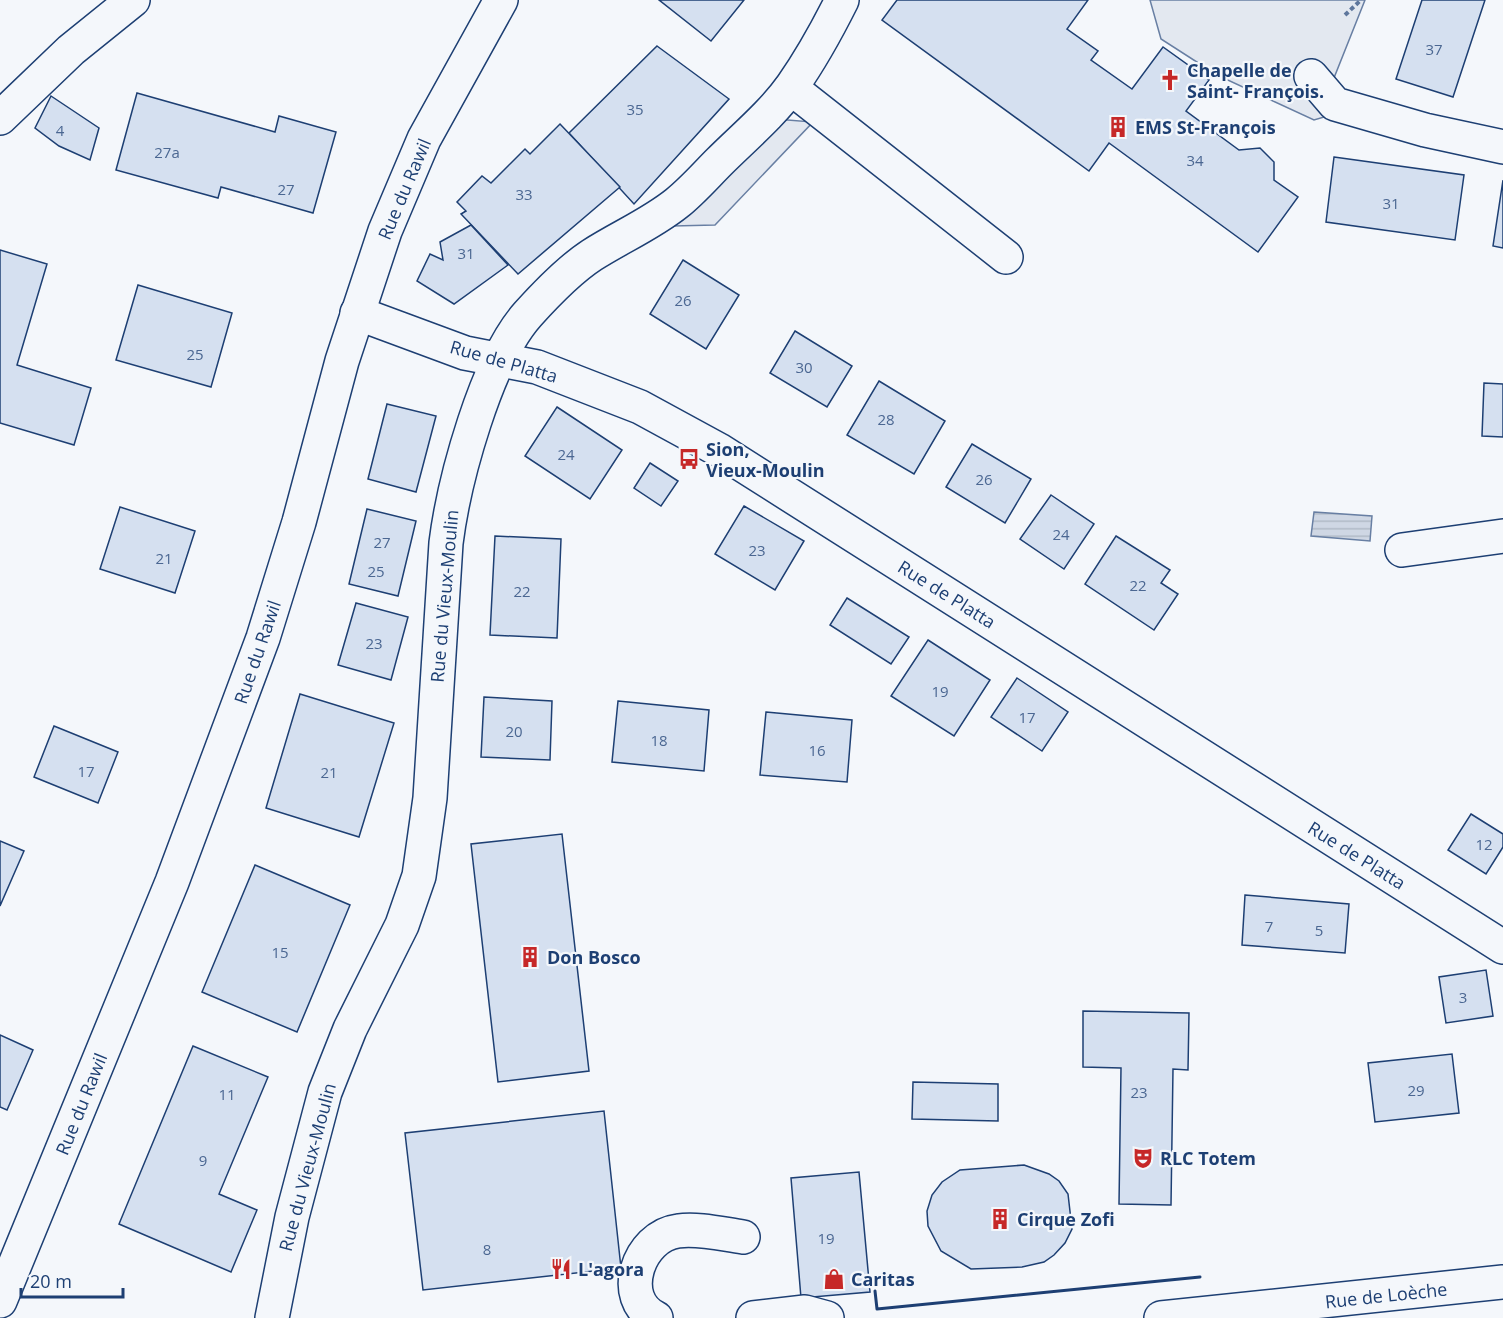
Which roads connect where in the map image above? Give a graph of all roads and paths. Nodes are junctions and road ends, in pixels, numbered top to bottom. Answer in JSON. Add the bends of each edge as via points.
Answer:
{"nodes":[{"id":1,"x":133,"y":0,"type":"edge"},
{"id":2,"x":501,"y":0,"type":"edge"},
{"id":3,"x":842,"y":0,"type":"edge"},
{"id":4,"x":1361,"y":0,"type":"edge"},
{"id":5,"x":1345,"y":15,"type":"dead end"},
{"id":6,"x":1311,"y":76,"type":"dead end"},
{"id":7,"x":790,"y":88,"type":"junction"},
{"id":8,"x":0,"y":118,"type":"edge"},
{"id":9,"x":1503,"y":147,"type":"edge"},
{"id":10,"x":1006,"y":257,"type":"dead end"},
{"id":11,"x":357,"y":313,"type":"junction"},
{"id":12,"x":501,"y":358,"type":"junction"},
{"id":13,"x":1503,"y":536,"type":"edge"},
{"id":14,"x":1402,"y":550,"type":"dead end"},
{"id":15,"x":1503,"y":947,"type":"edge"},
{"id":16,"x":743,"y":1237,"type":"dead end"},
{"id":17,"x":1503,"y":1282,"type":"edge"},
{"id":18,"x":0,"y":1301,"type":"edge"},
{"id":19,"x":272,"y":1318,"type":"edge"},
{"id":20,"x":656,"y":1318,"type":"edge"},
{"id":21,"x":753,"y":1318,"type":"edge"},
{"id":22,"x":827,"y":1318,"type":"edge"},
{"id":23,"x":1161,"y":1318,"type":"edge"}],
"edges":[{"from":1,"to":8,"type":"street","via":[[71,50]]},
{"from":2,"to":11,"type":"street","name":"Rue du Rawil","via":[[403,184]]},
{"from":3,"to":7,"type":"street","name":"Rue du Vieux-Moulin"},
{"from":4,"to":5,"type":"path"},
{"from":6,"to":9,"type":"street","via":[[1335,104]]},
{"from":7,"to":10,"type":"street"},
{"from":7,"to":12,"type":"street","name":"Rue du Vieux-Moulin","via":[[678,203],[591,256],[558,284],[527,316]]},
{"from":11,"to":12,"type":"street","name":"Rue de Platta","via":[[465,353]]},
{"from":11,"to":18,"type":"street","name":"Rue du Rawil","via":[[299,522],[248,680],[172,882]]},
{"from":12,"to":15,"type":"street","name":"Rue de Platta","via":[[537,367],[640,407],[722,452]]},
{"from":12,"to":19,"type":"street","name":"Rue du Vieux-Moulin","via":[[464,456],[451,508],[430,798],[419,876],[402,925],[350,1029],[325,1092],[295,1206]]},
{"from":13,"to":14,"type":"street"},
{"from":16,"to":20,"type":"street","via":[[677,1231],[650,1245],[638,1264],[636,1282],[638,1302]]},
{"from":17,"to":23,"type":"street","name":"Rue de Loèche"},
{"from":21,"to":22,"type":"street","via":[[805,1312]]}]}
